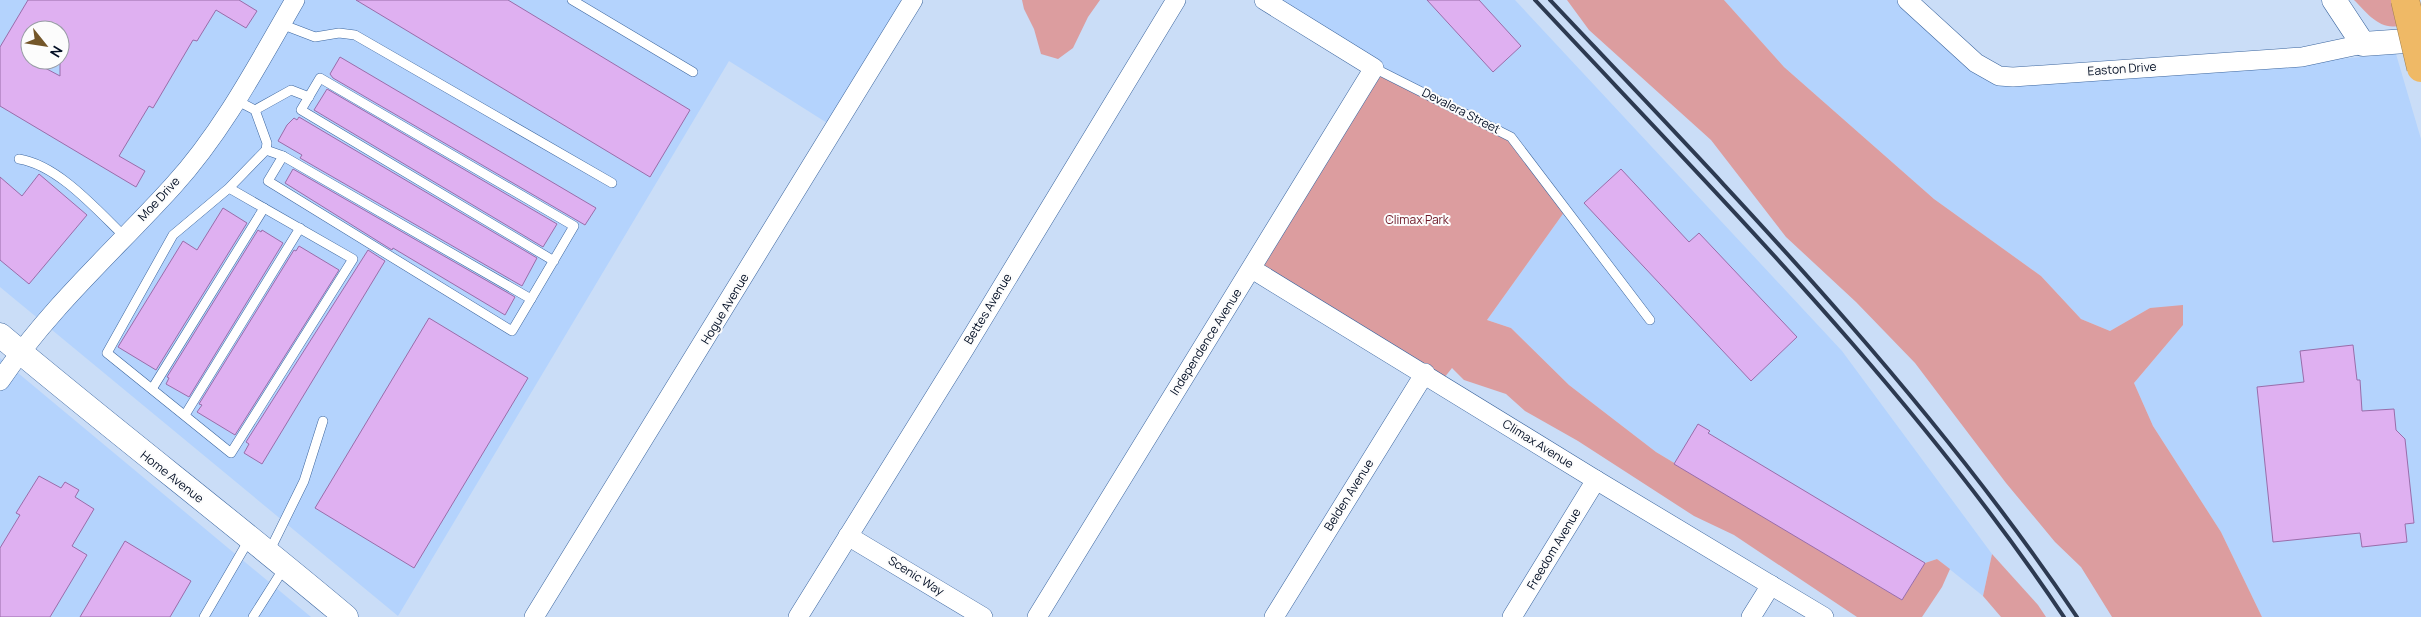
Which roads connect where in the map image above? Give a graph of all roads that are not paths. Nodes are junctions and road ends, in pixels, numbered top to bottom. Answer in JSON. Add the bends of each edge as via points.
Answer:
{"nodes":[{"id":1,"x":295,"y":0,"type":"edge"},
{"id":2,"x":572,"y":0,"type":"edge"},
{"id":3,"x":913,"y":0,"type":"edge"},
{"id":4,"x":1176,"y":0,"type":"edge"},
{"id":5,"x":1264,"y":0,"type":"edge"},
{"id":6,"x":2334,"y":0,"type":"edge"},
{"id":7,"x":2405,"y":0,"type":"edge"},
{"id":8,"x":1918,"y":4,"type":"edge"},
{"id":9,"x":281,"y":24,"type":"junction"},
{"id":10,"x":2421,"y":40,"type":"edge"},
{"id":11,"x":2364,"y":44,"type":"junction"},
{"id":12,"x":1374,"y":68,"type":"junction"},
{"id":13,"x":2421,"y":68,"type":"edge"},
{"id":14,"x":693,"y":72,"type":"dead end"},
{"id":15,"x":309,"y":97,"type":"junction"},
{"id":16,"x":236,"y":100,"type":"junction"},
{"id":17,"x":255,"y":110,"type":"junction"},
{"id":18,"x":266,"y":150,"type":"junction"},
{"id":19,"x":283,"y":156,"type":"junction"},
{"id":20,"x":19,"y":159,"type":"dead end"},
{"id":21,"x":612,"y":183,"type":"dead end"},
{"id":22,"x":229,"y":188,"type":"junction"},
{"id":23,"x":264,"y":208,"type":"junction"},
{"id":24,"x":300,"y":228,"type":"junction"},
{"id":25,"x":124,"y":236,"type":"junction"},
{"id":26,"x":554,"y":261,"type":"junction"},
{"id":27,"x":1252,"y":268,"type":"junction"},
{"id":28,"x":531,"y":299,"type":"junction"},
{"id":29,"x":1650,"y":320,"type":"dead end"},
{"id":30,"x":0,"y":334,"type":"edge"},
{"id":31,"x":20,"y":351,"type":"junction"},
{"id":32,"x":1425,"y":373,"type":"junction"},
{"id":33,"x":0,"y":381,"type":"edge"},
{"id":34,"x":152,"y":389,"type":"junction"},
{"id":35,"x":185,"y":415,"type":"junction"},
{"id":36,"x":323,"y":421,"type":"dead end"},
{"id":37,"x":1596,"y":480,"type":"junction"},
{"id":38,"x":848,"y":536,"type":"junction"},
{"id":39,"x":250,"y":538,"type":"junction"},
{"id":40,"x":277,"y":559,"type":"junction"},
{"id":41,"x":1771,"y":585,"type":"junction"},
{"id":42,"x":204,"y":617,"type":"edge"},
{"id":43,"x":253,"y":617,"type":"edge"},
{"id":44,"x":346,"y":617,"type":"edge"},
{"id":45,"x":534,"y":617,"type":"edge"},
{"id":46,"x":798,"y":617,"type":"edge"},
{"id":47,"x":983,"y":617,"type":"edge"},
{"id":48,"x":1037,"y":617,"type":"edge"},
{"id":49,"x":1274,"y":617,"type":"edge"},
{"id":50,"x":1512,"y":617,"type":"edge"},
{"id":51,"x":1751,"y":617,"type":"edge"},
{"id":52,"x":1824,"y":617,"type":"edge"}],
"edges":[{"from":1,"to":9,"type":"street","name":"Moe Drive"},
{"from":2,"to":14,"type":"lane"},
{"from":3,"to":45,"type":"street","name":"Hogue Avenue"},
{"from":4,"to":38,"type":"street","name":"Bettes Avenue"},
{"from":5,"to":12,"type":"street","name":"Devalera Street"},
{"from":6,"to":11,"type":"street"},
{"from":7,"to":13,"type":"highway","bridge":true},
{"from":8,"to":11,"type":"street","name":"Easton Drive","via":[[1986,70],[1999,76],[2302,57]]},
{"from":9,"to":16,"type":"street","name":"Moe Drive"},
{"from":9,"to":21,"type":"lane","via":[[315,37],[339,33],[355,35]]},
{"from":10,"to":11,"type":"street"},
{"from":12,"to":27,"type":"street","name":"Independence Avenue"},
{"from":12,"to":29,"type":"lane","name":"Devalera Street","via":[[1511,137]]},
{"from":15,"to":17,"type":"lane","via":[[291,90]]},
{"from":15,"to":26,"type":"lane","via":[[301,110]]},
{"from":15,"to":26,"type":"lane","via":[[320,78],[574,226]]},
{"from":16,"to":17,"type":"lane"},
{"from":16,"to":25,"type":"street","name":"Moe Drive","via":[[207,145],[173,186]]},
{"from":17,"to":18,"type":"lane","via":[[267,143]]},
{"from":18,"to":19,"type":"lane"},
{"from":18,"to":22,"type":"lane"},
{"from":19,"to":28,"type":"lane"},
{"from":19,"to":28,"type":"lane","via":[[268,181],[512,331]]},
{"from":20,"to":25,"type":"lane","via":[[37,164],[51,173]]},
{"from":22,"to":23,"type":"lane"},
{"from":22,"to":34,"type":"lane","via":[[173,235],[107,353]]},
{"from":23,"to":24,"type":"lane"},
{"from":23,"to":34,"type":"lane"},
{"from":24,"to":35,"type":"lane"},
{"from":24,"to":35,"type":"lane","via":[[353,259],[231,453]]},
{"from":25,"to":31,"type":"street","name":"Moe Drive","via":[[60,303]]},
{"from":26,"to":28,"type":"lane"},
{"from":27,"to":32,"type":"street","name":"Climax Avenue"},
{"from":27,"to":48,"type":"street","name":"Independence Avenue"},
{"from":30,"to":31,"type":"street","name":"Home Avenue"},
{"from":31,"to":33,"type":"street","name":"Moe Drive"},
{"from":31,"to":39,"type":"street","name":"Home Avenue"},
{"from":32,"to":37,"type":"street","name":"Climax Avenue"},
{"from":32,"to":49,"type":"street","name":"Belden Avenue"},
{"from":34,"to":35,"type":"lane"},
{"from":36,"to":40,"type":"lane"},
{"from":37,"to":41,"type":"street","name":"Climax Avenue"},
{"from":37,"to":50,"type":"street","name":"Freedom Avenue"},
{"from":38,"to":46,"type":"street","name":"Bettes Avenue"},
{"from":38,"to":47,"type":"street","name":"Scenic Way"},
{"from":39,"to":40,"type":"street","name":"Home Avenue"},
{"from":39,"to":42,"type":"lane"},
{"from":40,"to":43,"type":"lane"},
{"from":40,"to":44,"type":"street","name":"Home Avenue"},
{"from":41,"to":51,"type":"street"},
{"from":41,"to":52,"type":"street","name":"Climax Avenue"}]}
